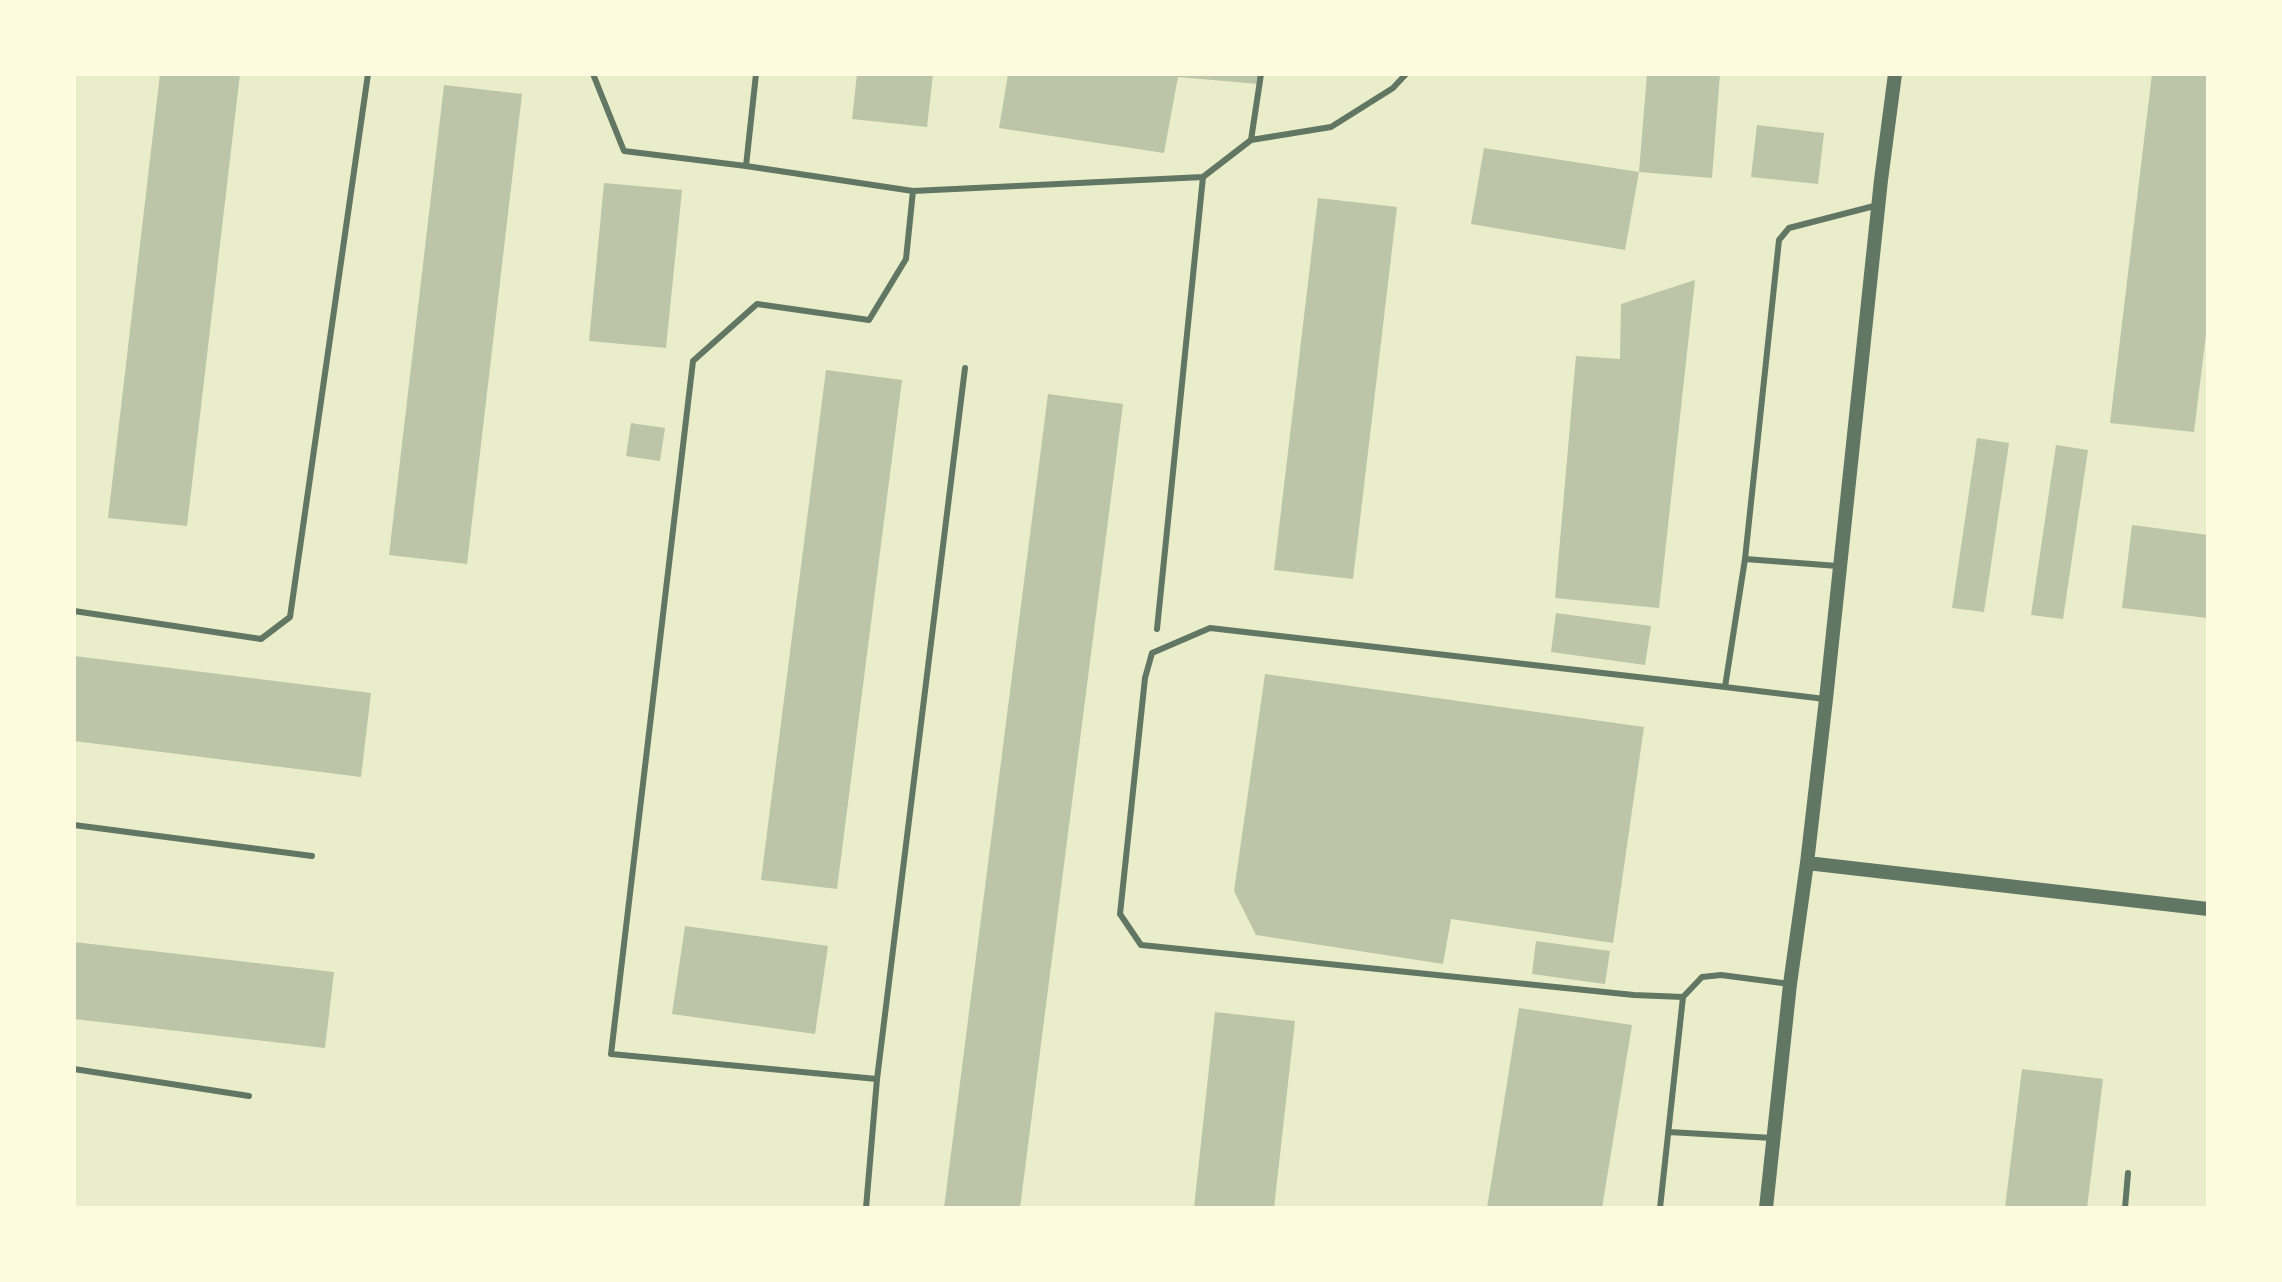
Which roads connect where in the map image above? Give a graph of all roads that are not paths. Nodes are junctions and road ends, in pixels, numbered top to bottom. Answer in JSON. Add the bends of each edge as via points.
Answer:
{"nodes":[{"id":1,"x":368,"y":74,"type":"edge"},
{"id":2,"x":593,"y":74,"type":"edge"},
{"id":3,"x":756,"y":74,"type":"edge"},
{"id":4,"x":1261,"y":74,"type":"edge"},
{"id":5,"x":1406,"y":74,"type":"edge"},
{"id":6,"x":1895,"y":74,"type":"edge"},
{"id":7,"x":1251,"y":140,"type":"junction"},
{"id":8,"x":746,"y":166,"type":"junction"},
{"id":9,"x":1203,"y":177,"type":"junction"},
{"id":10,"x":913,"y":191,"type":"junction"},
{"id":11,"x":1878,"y":205,"type":"junction"},
{"id":12,"x":965,"y":368,"type":"dead end"},
{"id":13,"x":1745,"y":559,"type":"junction"},
{"id":14,"x":1838,"y":566,"type":"junction"},
{"id":15,"x":74,"y":611,"type":"edge"},
{"id":16,"x":1157,"y":629,"type":"dead end"},
{"id":17,"x":1725,"y":687,"type":"junction"},
{"id":18,"x":1826,"y":699,"type":"junction"},
{"id":19,"x":74,"y":825,"type":"edge"},
{"id":20,"x":312,"y":856,"type":"dead end"},
{"id":21,"x":1807,"y":863,"type":"junction"},
{"id":22,"x":2208,"y":909,"type":"edge"},
{"id":23,"x":1790,"y":984,"type":"junction"},
{"id":24,"x":1683,"y":997,"type":"junction"},
{"id":25,"x":74,"y":1069,"type":"edge"},
{"id":26,"x":877,"y":1079,"type":"junction"},
{"id":27,"x":249,"y":1096,"type":"dead end"},
{"id":28,"x":1669,"y":1132,"type":"junction"},
{"id":29,"x":1772,"y":1138,"type":"junction"},
{"id":30,"x":2128,"y":1173,"type":"dead end"},
{"id":31,"x":866,"y":1208,"type":"edge"},
{"id":32,"x":1660,"y":1208,"type":"edge"},
{"id":33,"x":1766,"y":1208,"type":"edge"},
{"id":34,"x":2125,"y":1208,"type":"edge"}],
"edges":[{"from":1,"to":15,"type":"lane","via":[[290,617],[261,639]]},
{"from":2,"to":8,"type":"lane","via":[[624,151]]},
{"from":3,"to":8,"type":"lane"},
{"from":4,"to":7,"type":"lane"},
{"from":5,"to":7,"type":"lane","via":[[1331,127]]},
{"from":6,"to":11,"type":"street"},
{"from":7,"to":9,"type":"lane"},
{"from":8,"to":10,"type":"lane"},
{"from":9,"to":10,"type":"lane"},
{"from":9,"to":16,"type":"lane"},
{"from":10,"to":26,"type":"lane","via":[[906,259],[869,320],[757,304],[693,361],[611,1054]]},
{"from":11,"to":13,"type":"lane","via":[[1789,228],[1779,240]]},
{"from":11,"to":14,"type":"street"},
{"from":12,"to":26,"type":"lane"},
{"from":13,"to":14,"type":"lane"},
{"from":13,"to":17,"type":"lane"},
{"from":14,"to":18,"type":"street"},
{"from":17,"to":18,"type":"lane"},
{"from":17,"to":24,"type":"lane","via":[[1210,628],[1152,653],[1145,678],[1120,914],[1141,945]]},
{"from":18,"to":21,"type":"street"},
{"from":19,"to":20,"type":"lane"},
{"from":21,"to":22,"type":"street"},
{"from":21,"to":23,"type":"street"},
{"from":23,"to":24,"type":"lane","via":[[1702,977]]},
{"from":23,"to":29,"type":"street"},
{"from":24,"to":28,"type":"lane"},
{"from":25,"to":27,"type":"lane"},
{"from":26,"to":31,"type":"lane"},
{"from":28,"to":29,"type":"lane"},
{"from":28,"to":32,"type":"lane"},
{"from":29,"to":33,"type":"street"},
{"from":30,"to":34,"type":"lane"}]}
